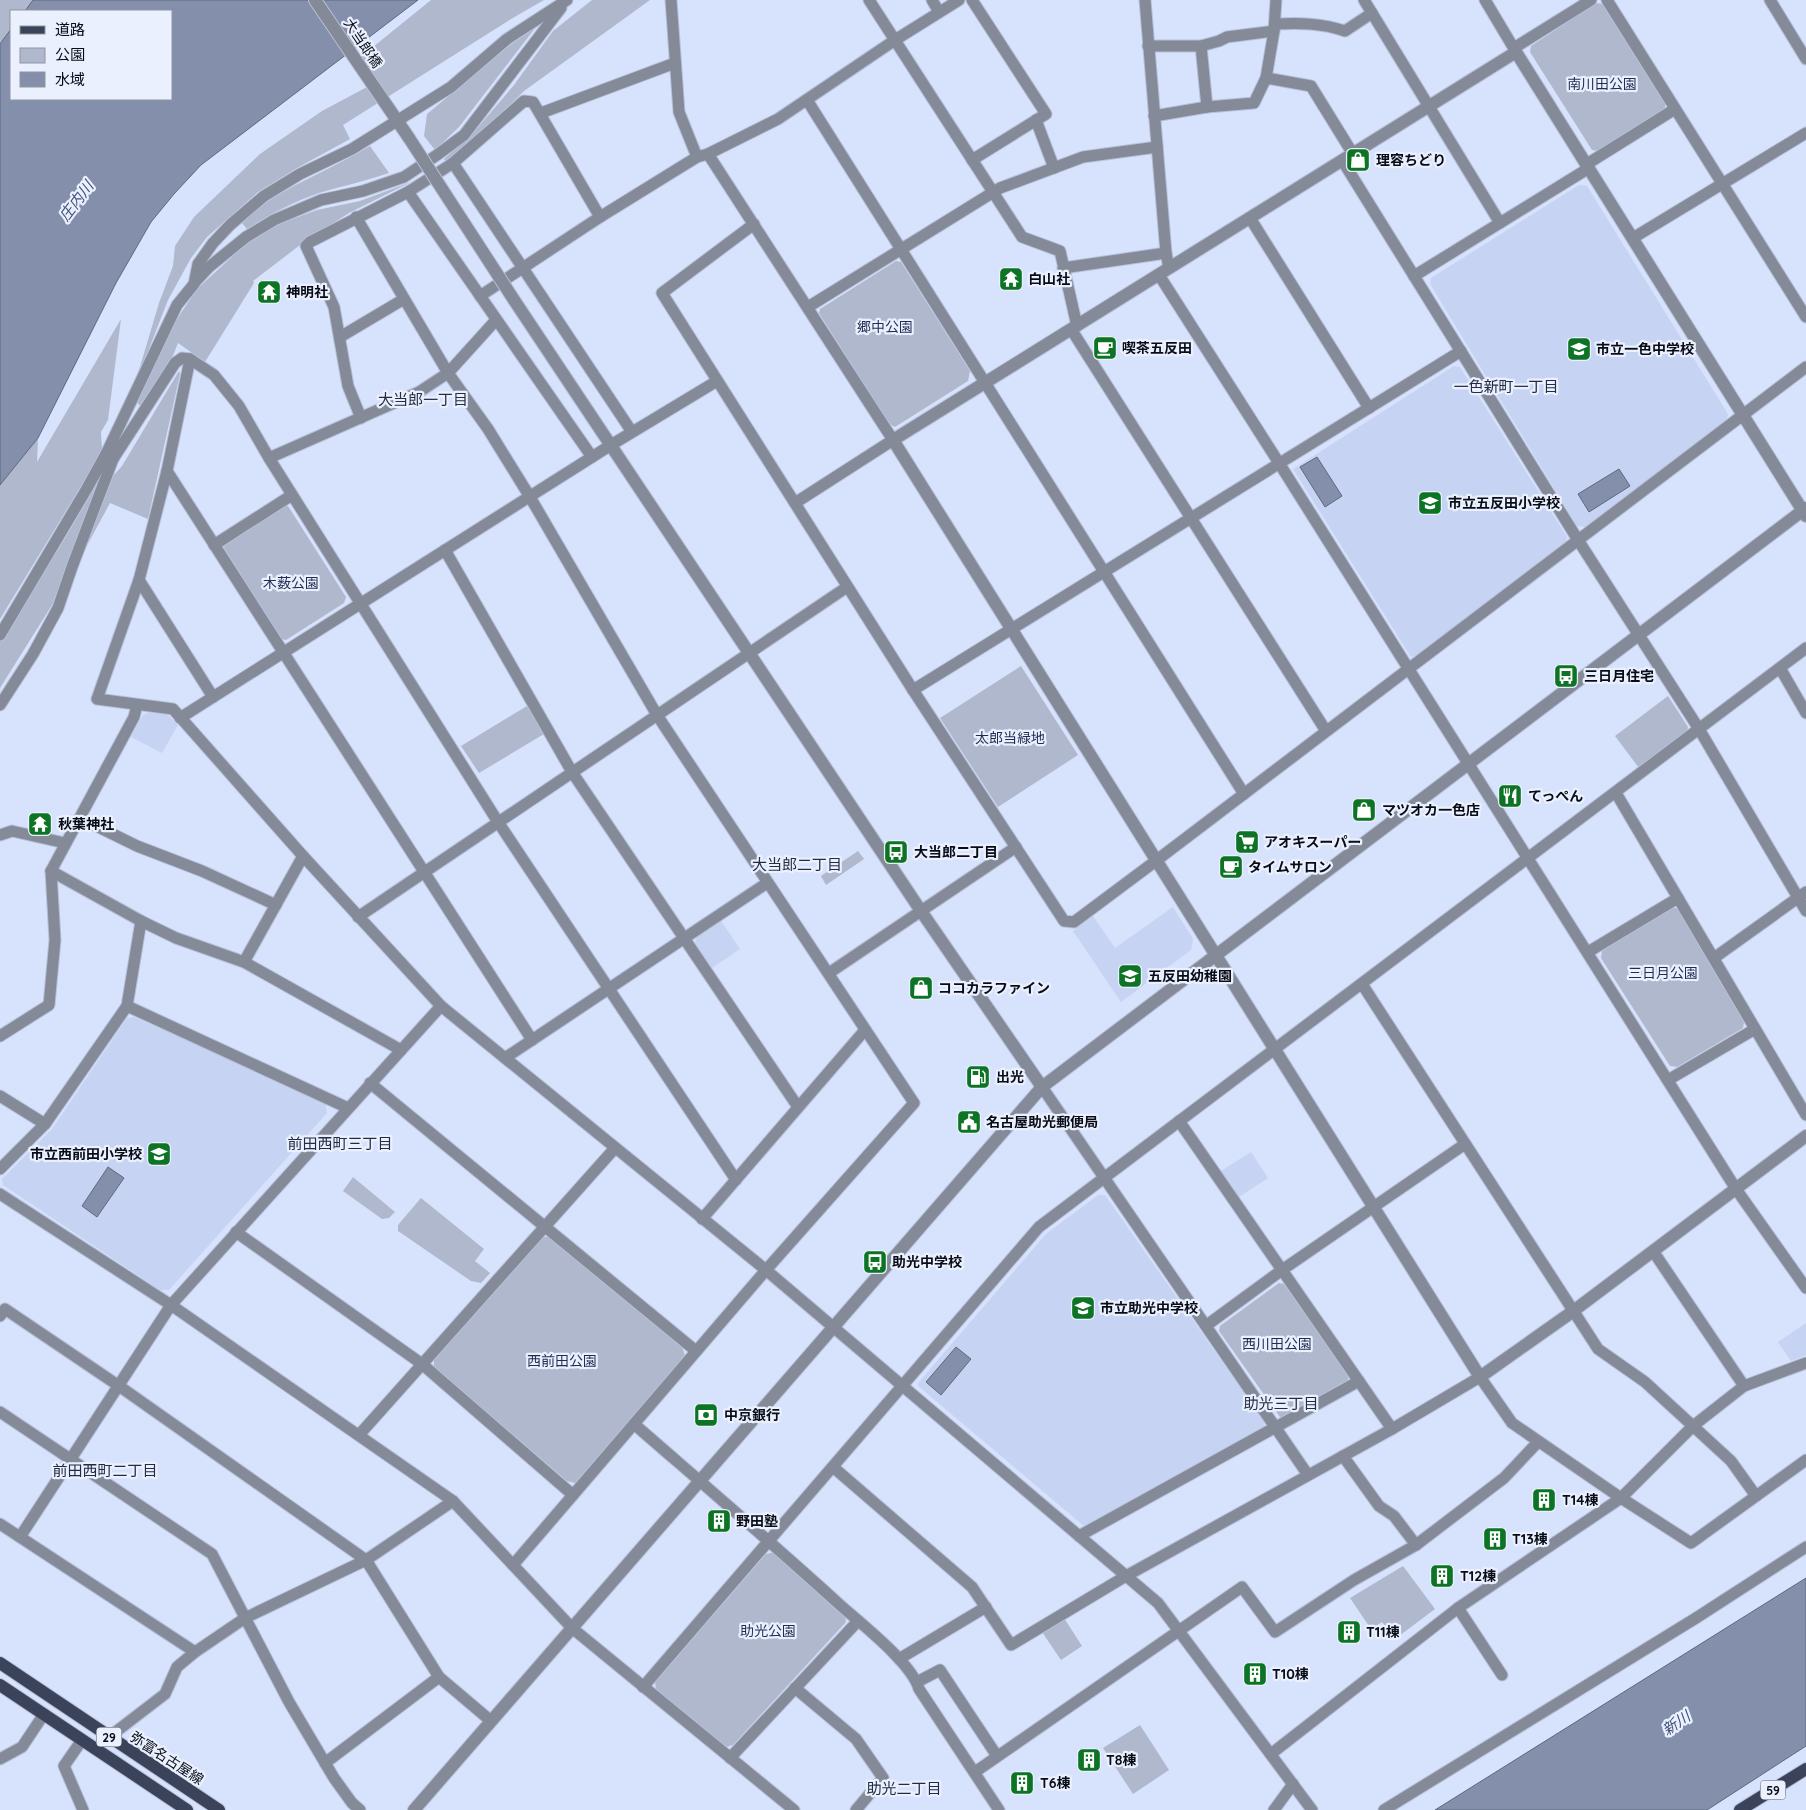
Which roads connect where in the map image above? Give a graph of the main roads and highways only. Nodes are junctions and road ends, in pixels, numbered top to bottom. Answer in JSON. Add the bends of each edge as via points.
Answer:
{"nodes":[{"id":1,"x":0,"y":1664,"type":"edge"},
{"id":2,"x":0,"y":1685,"type":"edge"},
{"id":3,"x":1806,"y":1769,"type":"edge"},
{"id":4,"x":188,"y":1810,"type":"edge"},
{"id":5,"x":219,"y":1810,"type":"edge"},
{"id":6,"x":1740,"y":1810,"type":"edge"}],
"edges":[{"from":1,"to":5,"type":"main road","name":"弥富名古屋線","number":"29"},
{"from":2,"to":4,"type":"main road","number":"29"},
{"from":3,"to":6,"type":"main road","number":"59"}]}
